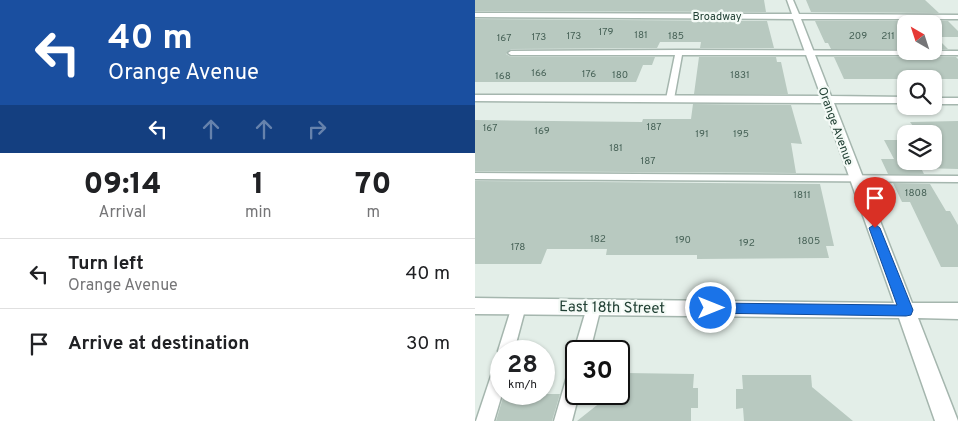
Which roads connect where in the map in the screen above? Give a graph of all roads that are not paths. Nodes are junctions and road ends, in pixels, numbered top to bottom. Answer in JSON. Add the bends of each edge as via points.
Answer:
{"nodes":[{"id":1,"x":790,"y":0,"type":"edge"},
{"id":2,"x":475,"y":15,"type":"edge"},
{"id":3,"x":797,"y":16,"type":"junction"},
{"id":4,"x":958,"y":17,"type":"edge"},
{"id":5,"x":679,"y":52,"type":"junction"},
{"id":6,"x":809,"y":52,"type":"junction"},
{"id":7,"x":511,"y":53,"type":"dead end"},
{"id":8,"x":958,"y":53,"type":"edge"},
{"id":9,"x":475,"y":98,"type":"edge"},
{"id":10,"x":669,"y":99,"type":"junction"},
{"id":11,"x":826,"y":100,"type":"junction"},
{"id":12,"x":897,"y":100,"type":"edge"},
{"id":13,"x":942,"y":101,"type":"edge"},
{"id":14,"x":958,"y":101,"type":"edge"},
{"id":15,"x":475,"y":176,"type":"edge"},
{"id":16,"x":856,"y":178,"type":"junction"},
{"id":17,"x":958,"y":179,"type":"edge"},
{"id":18,"x":475,"y":306,"type":"edge"},
{"id":19,"x":519,"y":306,"type":"junction"},
{"id":20,"x":594,"y":307,"type":"junction"},
{"id":21,"x":906,"y":310,"type":"junction"},
{"id":22,"x":958,"y":311,"type":"edge"},
{"id":23,"x":510,"y":340,"type":"edge"},
{"id":24,"x":585,"y":340,"type":"edge"},
{"id":25,"x":490,"y":405,"type":"edge"},
{"id":26,"x":567,"y":405,"type":"edge"},
{"id":27,"x":485,"y":421,"type":"edge"},
{"id":28,"x":563,"y":421,"type":"edge"},
{"id":29,"x":947,"y":421,"type":"edge"}],
"edges":[{"from":1,"to":3,"type":"street","name":"Orange Avenue"},
{"from":2,"to":3,"type":"street","name":"Broadway"},
{"from":3,"to":4,"type":"street","name":"Broadway"},
{"from":3,"to":6,"type":"street","name":"Orange Avenue"},
{"from":5,"to":6,"type":"lane"},
{"from":5,"to":7,"type":"lane"},
{"from":5,"to":10,"type":"lane"},
{"from":6,"to":8,"type":"lane"},
{"from":6,"to":11,"type":"street","name":"Orange Avenue"},
{"from":9,"to":10,"type":"street"},
{"from":10,"to":11,"type":"street"},
{"from":11,"to":12,"type":"street"},
{"from":11,"to":16,"type":"street","name":"Orange Avenue"},
{"from":13,"to":14,"type":"street"},
{"from":15,"to":16,"type":"lane"},
{"from":16,"to":17,"type":"lane"},
{"from":16,"to":21,"type":"street","name":"Orange Avenue"},
{"from":18,"to":19,"type":"street","name":"East 18th Street"},
{"from":19,"to":20,"type":"street","name":"East 18th Street"},
{"from":19,"to":23,"type":"lane"},
{"from":20,"to":21,"type":"street","name":"East 18th Street"},
{"from":20,"to":24,"type":"lane"},
{"from":21,"to":22,"type":"street","name":"East 18th Street"},
{"from":21,"to":29,"type":"street","name":"Orange Avenue"},
{"from":25,"to":27,"type":"lane"},
{"from":26,"to":28,"type":"lane"}]}
